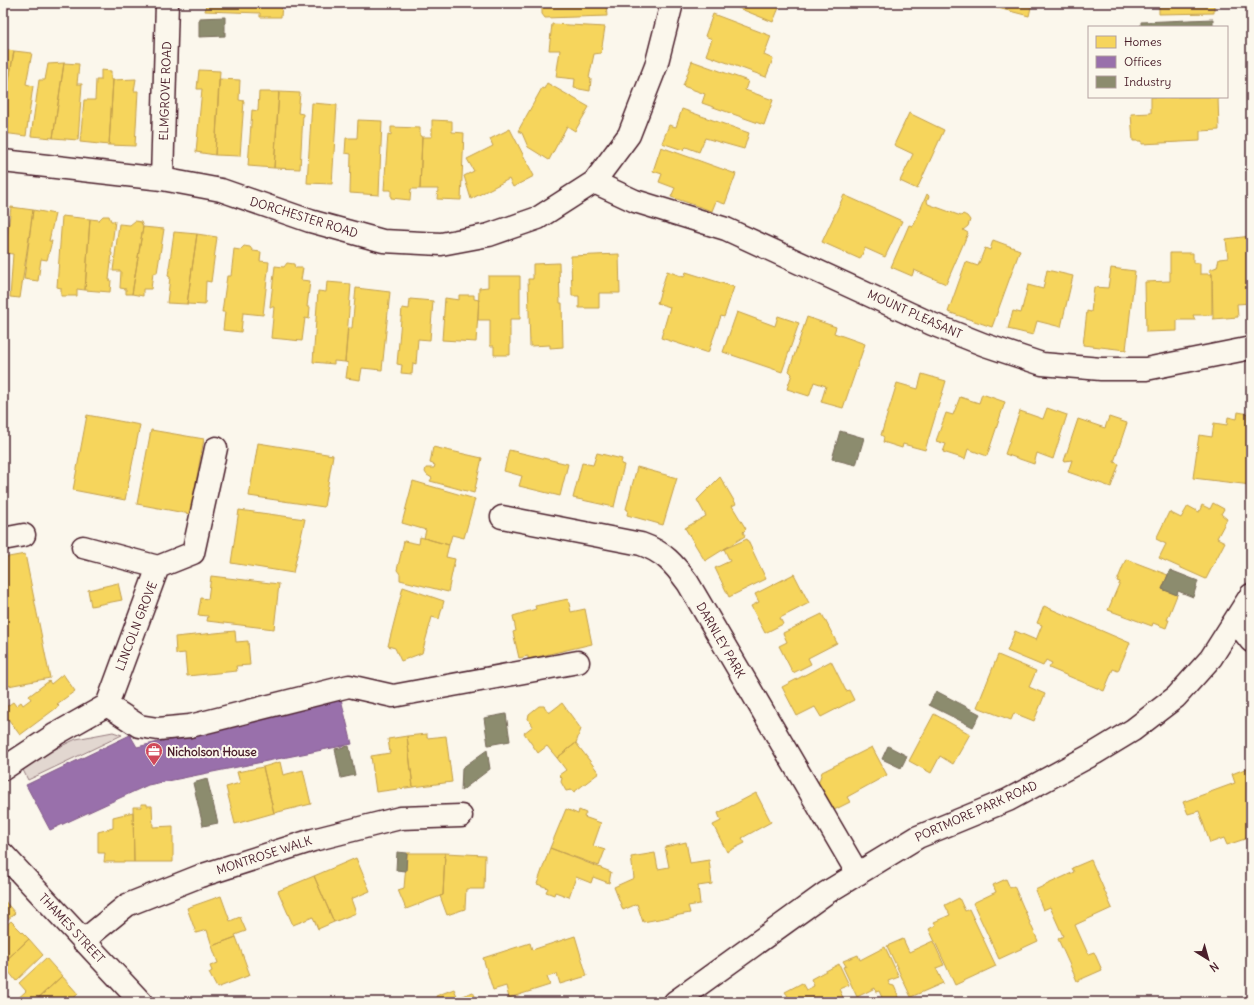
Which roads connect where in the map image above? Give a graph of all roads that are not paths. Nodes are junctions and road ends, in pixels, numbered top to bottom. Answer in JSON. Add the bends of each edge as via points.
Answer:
{"nodes":[{"id":1,"x":167,"y":3,"type":"edge"},
{"id":2,"x":672,"y":3,"type":"edge"},
{"id":3,"x":3,"y":162,"type":"edge"},
{"id":4,"x":162,"y":179,"type":"junction"},
{"id":5,"x":594,"y":182,"type":"junction"},
{"id":6,"x":1251,"y":348,"type":"edge"},
{"id":7,"x":216,"y":448,"type":"dead end"},
{"id":8,"x":502,"y":516,"type":"dead end"},
{"id":9,"x":24,"y":535,"type":"dead end"},
{"id":10,"x":3,"y":539,"type":"edge"},
{"id":11,"x":83,"y":547,"type":"dead end"},
{"id":12,"x":158,"y":567,"type":"junction"},
{"id":13,"x":1251,"y":595,"type":"edge"},
{"id":14,"x":1236,"y":622,"type":"junction"},
{"id":15,"x":1251,"y":641,"type":"edge"},
{"id":16,"x":578,"y":662,"type":"dead end"},
{"id":17,"x":107,"y":705,"type":"junction"},
{"id":18,"x":3,"y":769,"type":"edge"},
{"id":19,"x":461,"y":816,"type":"dead end"},
{"id":20,"x":3,"y":854,"type":"edge"},
{"id":21,"x":858,"y":874,"type":"junction"},
{"id":22,"x":83,"y":941,"type":"junction"},
{"id":23,"x":141,"y":1002,"type":"edge"},
{"id":24,"x":675,"y":1002,"type":"edge"}],
"edges":[{"from":1,"to":4,"type":"street","name":"ELMGROVE ROAD"},
{"from":2,"to":5,"type":"street","via":[[656,66],[629,135]]},
{"from":3,"to":4,"type":"street","name":"DORCHESTER ROAD"},
{"from":4,"to":5,"type":"street","name":"DORCHESTER ROAD","via":[[221,190],[310,221],[383,241],[441,244],[488,235],[538,218]]},
{"from":5,"to":6,"type":"street","name":"MOUNT PLEASANT","via":[[635,201],[726,229],[932,324],[1042,364],[1101,369],[1146,369]]},
{"from":7,"to":12,"type":"street","name":"LINCOLN GROVE","via":[[193,553]]},
{"from":8,"to":21,"type":"street","name":"DARNLEY PARK","via":[[641,544],[672,562],[688,583]]},
{"from":9,"to":10,"type":"street"},
{"from":11,"to":12,"type":"street"},
{"from":12,"to":17,"type":"street","name":"LINCOLN GROVE"},
{"from":13,"to":14,"type":"street","name":"PORTMORE PARK ROAD"},
{"from":14,"to":15,"type":"street"},
{"from":14,"to":21,"type":"street","name":"PORTMORE PARK ROAD","via":[[1211,658],[1176,697],[1133,730],[1008,800],[918,837]]},
{"from":16,"to":17,"type":"street","via":[[393,696],[349,686],[190,726],[158,729],[138,726]]},
{"from":17,"to":18,"type":"street","via":[[69,726]]},
{"from":19,"to":22,"type":"street","name":"MONTROSE WALK","via":[[400,818],[313,840],[200,876],[127,905]]},
{"from":20,"to":22,"type":"street","name":"THAMES STREET"},
{"from":21,"to":24,"type":"street","name":"PORTMORE PARK ROAD","via":[[826,893]]},
{"from":22,"to":23,"type":"street","name":"THAMES STREET"}]}
